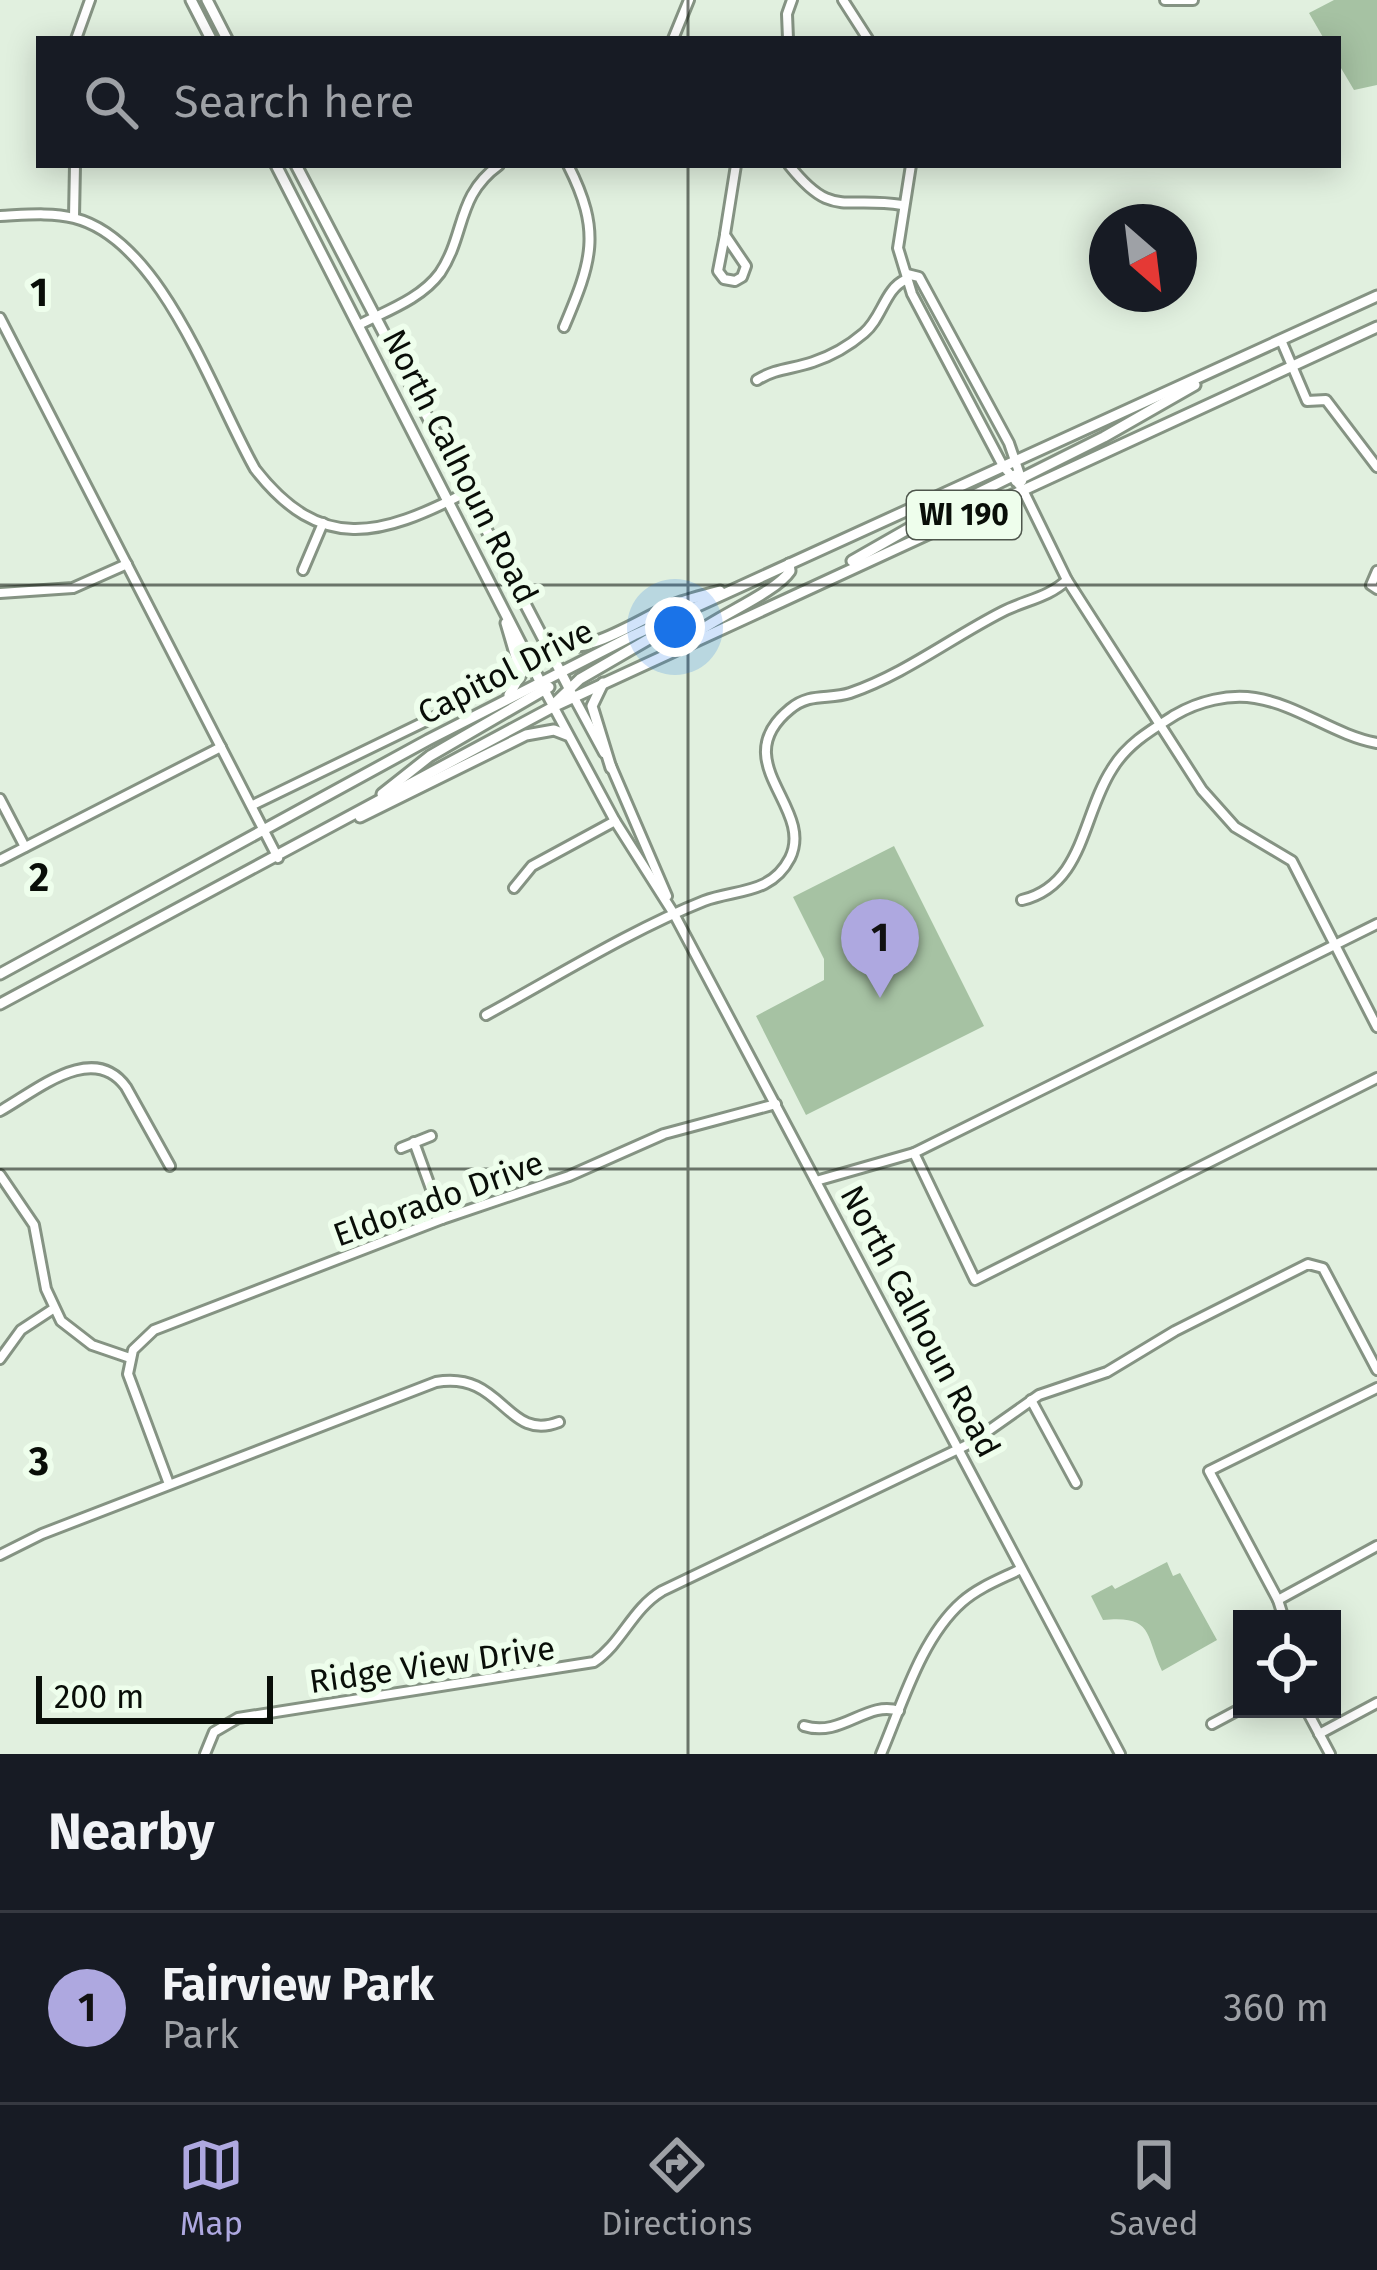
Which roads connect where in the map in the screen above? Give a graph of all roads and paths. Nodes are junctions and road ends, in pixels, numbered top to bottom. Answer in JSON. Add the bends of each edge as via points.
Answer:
{"nodes":[{"id":1,"x":90,"y":0,"type":"edge"},
{"id":2,"x":191,"y":0,"type":"edge"},
{"id":3,"x":207,"y":0,"type":"edge"},
{"id":4,"x":689,"y":0,"type":"edge"},
{"id":5,"x":792,"y":0,"type":"edge"},
{"id":6,"x":843,"y":0,"type":"edge"},
{"id":7,"x":1165,"y":0,"type":"edge"},
{"id":8,"x":1193,"y":0,"type":"edge"},
{"id":9,"x":77,"y":36,"type":"edge"},
{"id":10,"x":210,"y":36,"type":"edge"},
{"id":11,"x":225,"y":36,"type":"edge"},
{"id":12,"x":674,"y":36,"type":"edge"},
{"id":13,"x":788,"y":36,"type":"edge"},
{"id":14,"x":866,"y":36,"type":"edge"},
{"id":15,"x":75,"y":168,"type":"edge"},
{"id":16,"x":279,"y":168,"type":"edge"},
{"id":17,"x":298,"y":168,"type":"edge"},
{"id":18,"x":496,"y":168,"type":"edge"},
{"id":19,"x":569,"y":168,"type":"edge"},
{"id":20,"x":736,"y":168,"type":"edge"},
{"id":21,"x":791,"y":168,"type":"edge"},
{"id":22,"x":909,"y":168,"type":"edge"},
{"id":23,"x":902,"y":205,"type":"junction"},
{"id":24,"x":0,"y":216,"type":"edge"},
{"id":25,"x":74,"y":218,"type":"junction"},
{"id":26,"x":725,"y":235,"type":"junction"},
{"id":27,"x":906,"y":277,"type":"junction"},
{"id":28,"x":1377,"y":296,"type":"edge"},
{"id":29,"x":0,"y":318,"type":"edge"},
{"id":30,"x":374,"y":318,"type":"junction"},
{"id":31,"x":359,"y":325,"type":"junction"},
{"id":32,"x":564,"y":327,"type":"dead end"},
{"id":33,"x":1377,"y":327,"type":"edge"},
{"id":34,"x":4,"y":333,"type":"edge"},
{"id":35,"x":1281,"y":340,"type":"junction"},
{"id":36,"x":1293,"y":367,"type":"junction"},
{"id":37,"x":757,"y":380,"type":"dead end"},
{"id":38,"x":1003,"y":466,"type":"junction"},
{"id":39,"x":1377,"y":467,"type":"edge"},
{"id":40,"x":1018,"y":475,"type":"junction"},
{"id":41,"x":465,"y":493,"type":"junction"},
{"id":42,"x":450,"y":500,"type":"junction"},
{"id":43,"x":322,"y":523,"type":"junction"},
{"id":44,"x":127,"y":564,"type":"junction"},
{"id":45,"x":789,"y":564,"type":"junction"},
{"id":46,"x":304,"y":570,"type":"dead end"},
{"id":47,"x":1377,"y":571,"type":"edge"},
{"id":48,"x":1067,"y":580,"type":"junction"},
{"id":49,"x":748,"y":582,"type":"junction"},
{"id":50,"x":1377,"y":589,"type":"edge"},
{"id":51,"x":0,"y":593,"type":"edge"},
{"id":52,"x":497,"y":595,"type":"junction"},
{"id":53,"x":719,"y":596,"type":"junction"},
{"id":54,"x":546,"y":646,"type":"junction"},
{"id":55,"x":676,"y":648,"type":"junction"},
{"id":56,"x":560,"y":672,"type":"junction"},
{"id":57,"x":604,"y":682,"type":"junction"},
{"id":58,"x":543,"y":686,"type":"junction"},
{"id":59,"x":571,"y":692,"type":"junction"},
{"id":60,"x":501,"y":702,"type":"junction"},
{"id":61,"x":553,"y":706,"type":"junction"},
{"id":62,"x":455,"y":707,"type":"dead end"},
{"id":63,"x":1159,"y":725,"type":"junction"},
{"id":64,"x":567,"y":735,"type":"junction"},
{"id":65,"x":1377,"y":743,"type":"edge"},
{"id":66,"x":221,"y":747,"type":"junction"},
{"id":67,"x":611,"y":768,"type":"junction"},
{"id":68,"x":0,"y":800,"type":"edge"},
{"id":69,"x":253,"y":805,"type":"junction"},
{"id":70,"x":369,"y":806,"type":"junction"},
{"id":71,"x":615,"y":821,"type":"junction"},
{"id":72,"x":264,"y":831,"type":"junction"},
{"id":73,"x":317,"y":837,"type":"junction"},
{"id":74,"x":25,"y":847,"type":"junction"},
{"id":75,"x":278,"y":858,"type":"junction"},
{"id":76,"x":0,"y":860,"type":"edge"},
{"id":77,"x":514,"y":888,"type":"dead end"},
{"id":78,"x":1022,"y":900,"type":"dead end"},
{"id":79,"x":674,"y":914,"type":"junction"},
{"id":80,"x":1377,"y":924,"type":"edge"},
{"id":81,"x":1336,"y":944,"type":"junction"},
{"id":82,"x":0,"y":974,"type":"edge"},
{"id":83,"x":0,"y":1004,"type":"edge"},
{"id":84,"x":486,"y":1015,"type":"dead end"},
{"id":85,"x":1377,"y":1027,"type":"edge"},
{"id":86,"x":1377,"y":1078,"type":"edge"},
{"id":87,"x":776,"y":1104,"type":"junction"},
{"id":88,"x":0,"y":1112,"type":"edge"},
{"id":89,"x":431,"y":1136,"type":"dead end"},
{"id":90,"x":414,"y":1142,"type":"junction"},
{"id":91,"x":401,"y":1148,"type":"dead end"},
{"id":92,"x":914,"y":1154,"type":"junction"},
{"id":93,"x":170,"y":1166,"type":"dead end"},
{"id":94,"x":0,"y":1175,"type":"edge"},
{"id":95,"x":816,"y":1181,"type":"junction"},
{"id":96,"x":442,"y":1219,"type":"junction"},
{"id":97,"x":53,"y":1309,"type":"junction"},
{"id":98,"x":130,"y":1358,"type":"junction"},
{"id":99,"x":0,"y":1359,"type":"edge"},
{"id":100,"x":1377,"y":1370,"type":"edge"},
{"id":101,"x":1377,"y":1388,"type":"edge"},
{"id":102,"x":1031,"y":1400,"type":"junction"},
{"id":103,"x":559,"y":1422,"type":"dead end"},
{"id":104,"x":957,"y":1448,"type":"junction"},
{"id":105,"x":1076,"y":1483,"type":"dead end"},
{"id":106,"x":169,"y":1484,"type":"junction"},
{"id":107,"x":1377,"y":1546,"type":"edge"},
{"id":108,"x":0,"y":1555,"type":"edge"},
{"id":109,"x":1021,"y":1569,"type":"junction"},
{"id":110,"x":1278,"y":1600,"type":"junction"},
{"id":111,"x":1281,"y":1610,"type":"edge"},
{"id":112,"x":1377,"y":1703,"type":"edge"},
{"id":113,"x":899,"y":1711,"type":"junction"},
{"id":114,"x":1233,"y":1713,"type":"edge"},
{"id":115,"x":1311,"y":1718,"type":"edge"},
{"id":116,"x":1212,"y":1724,"type":"dead end"},
{"id":117,"x":804,"y":1726,"type":"dead end"},
{"id":118,"x":1319,"y":1734,"type":"junction"},
{"id":119,"x":205,"y":1754,"type":"edge"},
{"id":120,"x":881,"y":1754,"type":"edge"},
{"id":121,"x":1120,"y":1754,"type":"edge"},
{"id":122,"x":1330,"y":1754,"type":"edge"}],
"edges":[{"from":1,"to":9,"type":"street"},
{"from":2,"to":10,"type":"main road"},
{"from":3,"to":11,"type":"main road"},
{"from":4,"to":12,"type":"street"},
{"from":5,"to":13,"type":"street"},
{"from":6,"to":14,"type":"street"},
{"from":7,"to":8,"type":"street"},
{"from":15,"to":25,"type":"street"},
{"from":16,"to":31,"type":"main road","name":"North Calhoun Road"},
{"from":17,"to":30,"type":"main road","name":"North Calhoun Road"},
{"from":18,"to":30,"type":"street","via":[[472,190],[439,274]]},
{"from":19,"to":32,"type":"street","via":[[588,212],[591,248]]},
{"from":20,"to":26,"type":"street"},
{"from":21,"to":23,"type":"street","via":[[824,200]]},
{"from":22,"to":23,"type":"street"},
{"from":23,"to":27,"type":"street","via":[[898,248]]},
{"from":24,"to":25,"type":"street"},
{"from":25,"to":43,"type":"street","via":[[109,234],[146,266],[255,469],[282,501]]},
{"from":26,"to":26,"type":"street","via":[[718,271],[734,281],[746,266]]},
{"from":27,"to":37,"type":"street","via":[[850,343]]},
{"from":27,"to":38,"type":"street"},
{"from":27,"to":40,"type":"street","via":[[919,277]]},
{"from":28,"to":35,"type":"main road"},
{"from":29,"to":34,"type":"street"},
{"from":30,"to":31,"type":"street"},
{"from":30,"to":41,"type":"main road","name":"North Calhoun Road"},
{"from":31,"to":42,"type":"main road","name":"North Calhoun Road"},
{"from":33,"to":36,"type":"main road","name":"Capitol Drive","number":"WI 190"},
{"from":34,"to":44,"type":"street"},
{"from":35,"to":36,"type":"street"},
{"from":35,"to":40,"type":"main road"},
{"from":36,"to":39,"type":"street","via":[[1307,400],[1326,400]]},
{"from":36,"to":40,"type":"main road","name":"Capitol Drive","number":"WI 190"},
{"from":38,"to":40,"type":"main road","name":"Capitol Drive","number":"WI 190"},
{"from":38,"to":45,"type":"main road","name":"Capitol Drive","number":"WI 190"},
{"from":40,"to":48,"type":"street"},
{"from":40,"to":55,"type":"main road","name":"Capitol Drive"},
{"from":41,"to":42,"type":"street"},
{"from":41,"to":54,"type":"main road","name":"North Calhoun Road"},
{"from":42,"to":43,"type":"street","via":[[384,528]]},
{"from":42,"to":52,"type":"main road","name":"North Calhoun Road"},
{"from":43,"to":46,"type":"street"},
{"from":44,"to":51,"type":"street","via":[[73,588]]},
{"from":44,"to":66,"type":"street"},
{"from":45,"to":49,"type":"main road","name":"Capitol Drive","number":"WI 190"},
{"from":45,"to":55,"type":"main road","via":[[782,583]]},
{"from":47,"to":50,"type":"street"},
{"from":48,"to":63,"type":"street"},
{"from":48,"to":79,"type":"street","via":[[929,657],[848,694],[822,694],[790,709],[766,758],[794,825],[791,857],[750,892]]},
{"from":49,"to":53,"type":"main road","name":"Capitol Drive","number":"WI 190"},
{"from":49,"to":54,"type":"main road","via":[[590,643]]},
{"from":52,"to":58,"type":"main road","name":"North Calhoun Road"},
{"from":52,"to":60,"type":"main road","via":[[521,674]]},
{"from":53,"to":56,"type":"main road","name":"Capitol Drive","number":"WI 190"},
{"from":53,"to":59,"type":"main road"},
{"from":54,"to":56,"type":"main road","name":"North Calhoun Road"},
{"from":55,"to":57,"type":"main road","name":"Capitol Drive"},
{"from":56,"to":58,"type":"main road"},
{"from":56,"to":59,"type":"main road","name":"North Calhoun Road"},
{"from":57,"to":59,"type":"main road","name":"Capitol Drive"},
{"from":57,"to":67,"type":"main road","via":[[592,706]]},
{"from":58,"to":60,"type":"main road","name":"Capitol Drive"},
{"from":58,"to":61,"type":"street","name":"North Calhoun Road"},
{"from":58,"to":70,"type":"main road","via":[[430,756]]},
{"from":59,"to":61,"type":"main road"},
{"from":59,"to":67,"type":"street","name":"North Calhoun Road"},
{"from":60,"to":72,"type":"main road","name":"Capitol Drive"},
{"from":61,"to":64,"type":"street","name":"North Calhoun Road"},
{"from":61,"to":70,"type":"main road","name":"Capitol Drive"},
{"from":62,"to":69,"type":"street"},
{"from":63,"to":65,"type":"street","via":[[1189,707],[1255,698]]},
{"from":63,"to":78,"type":"street","via":[[1111,770],[1059,882]]},
{"from":63,"to":81,"type":"street","via":[[1223,816],[1292,861]]},
{"from":64,"to":71,"type":"street","name":"North Calhoun Road"},
{"from":64,"to":73,"type":"main road","via":[[526,735]]},
{"from":66,"to":69,"type":"street"},
{"from":66,"to":74,"type":"street"},
{"from":67,"to":79,"type":"street","name":"North Calhoun Road"},
{"from":68,"to":74,"type":"street"},
{"from":69,"to":72,"type":"street"},
{"from":70,"to":73,"type":"main road","name":"Capitol Drive"},
{"from":71,"to":77,"type":"street","via":[[532,866]]},
{"from":71,"to":79,"type":"street","name":"North Calhoun Road"},
{"from":72,"to":75,"type":"street"},
{"from":72,"to":82,"type":"main road","name":"Capitol Drive"},
{"from":73,"to":75,"type":"main road","name":"Capitol Drive"},
{"from":74,"to":76,"type":"street"},
{"from":75,"to":83,"type":"main road","name":"Capitol Drive"},
{"from":79,"to":84,"type":"street"},
{"from":79,"to":87,"type":"street","name":"North Calhoun Road"},
{"from":80,"to":81,"type":"street"},
{"from":81,"to":85,"type":"street"},
{"from":81,"to":92,"type":"street"},
{"from":86,"to":92,"type":"street","via":[[975,1280]]},
{"from":87,"to":95,"type":"street","name":"North Calhoun Road"},
{"from":87,"to":96,"type":"street","name":"Eldorado Drive","via":[[664,1134]]},
{"from":88,"to":93,"type":"street","via":[[78,1068],[103,1068],[126,1087]]},
{"from":89,"to":90,"type":"street"},
{"from":90,"to":91,"type":"street"},
{"from":90,"to":96,"type":"street"},
{"from":92,"to":95,"type":"street"},
{"from":94,"to":97,"type":"street","via":[[34,1225]]},
{"from":95,"to":104,"type":"street","name":"North Calhoun Road"},
{"from":96,"to":98,"type":"street","name":"Eldorado Drive","via":[[168,1324],[145,1336]]},
{"from":97,"to":98,"type":"street","via":[[84,1340]]},
{"from":97,"to":99,"type":"street","via":[[21,1330]]},
{"from":98,"to":106,"type":"street","via":[[132,1390]]},
{"from":100,"to":102,"type":"street","name":"Ridge View Drive","via":[[1316,1263],[1107,1372]]},
{"from":101,"to":110,"type":"street","via":[[1209,1471]]},
{"from":102,"to":104,"type":"street","name":"Ridge View Drive"},
{"from":102,"to":105,"type":"street"},
{"from":103,"to":106,"type":"street","via":[[523,1423],[486,1388],[453,1378]]},
{"from":104,"to":109,"type":"street","name":"North Calhoun Road"},
{"from":104,"to":119,"type":"street","name":"Ridge View Drive","via":[[662,1591],[585,1666],[252,1715],[214,1732]]},
{"from":106,"to":108,"type":"street"},
{"from":107,"to":110,"type":"street"},
{"from":109,"to":113,"type":"street","via":[[952,1612]]},
{"from":109,"to":121,"type":"street","name":"North Calhoun Road"},
{"from":110,"to":111,"type":"street"},
{"from":112,"to":118,"type":"street"},
{"from":113,"to":117,"type":"street","via":[[882,1708],[830,1730]]},
{"from":113,"to":120,"type":"street"},
{"from":114,"to":116,"type":"street"},
{"from":115,"to":118,"type":"street"},
{"from":118,"to":122,"type":"street"}]}
